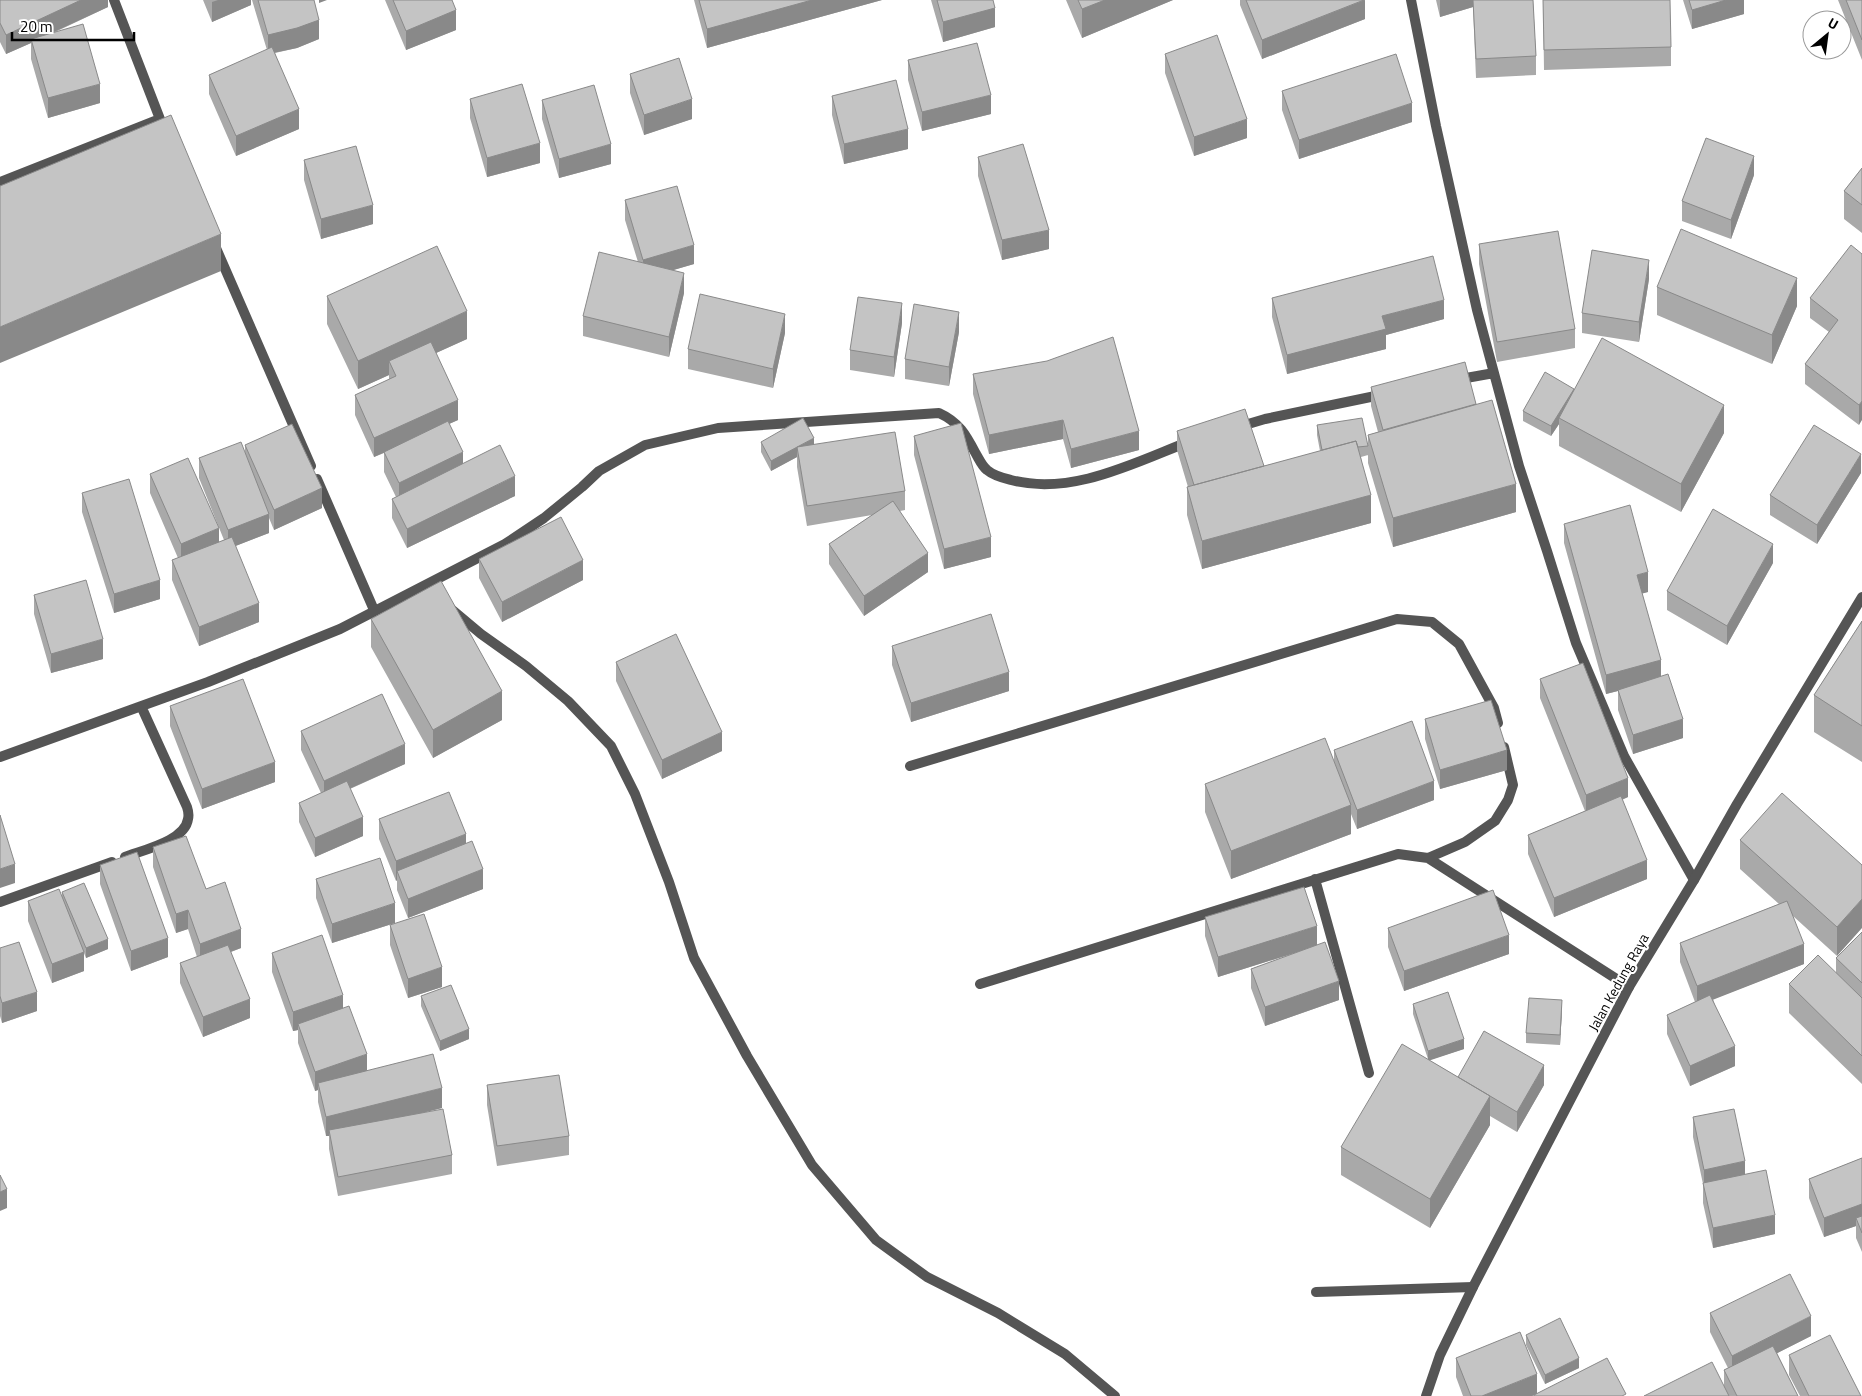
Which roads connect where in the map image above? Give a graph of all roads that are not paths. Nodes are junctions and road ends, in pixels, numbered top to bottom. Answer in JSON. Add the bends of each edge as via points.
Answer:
{"nodes":[{"id":1,"x":114,"y":0,"type":"edge"},
{"id":2,"x":1410,"y":0,"type":"edge"},
{"id":3,"x":160,"y":119,"type":"junction"},
{"id":4,"x":168,"y":137,"type":"edge"},
{"id":5,"x":0,"y":182,"type":"edge"},
{"id":6,"x":211,"y":237,"type":"edge"},
{"id":7,"x":1494,"y":373,"type":"junction"},
{"id":8,"x":1446,"y":382,"type":"edge"},
{"id":9,"x":1399,"y":392,"type":"edge"},
{"id":10,"x":1226,"y":430,"type":"edge"},
{"id":11,"x":1198,"y":438,"type":"edge"},
{"id":12,"x":421,"y":588,"type":"junction"},
{"id":13,"x":433,"y":596,"type":"edge"},
{"id":14,"x":1862,"y":597,"type":"edge"},
{"id":15,"x":444,"y":604,"type":"edge"},
{"id":16,"x":374,"y":610,"type":"junction"},
{"id":17,"x":142,"y":706,"type":"junction"},
{"id":18,"x":0,"y":757,"type":"edge"},
{"id":19,"x":910,"y":766,"type":"dead end"},
{"id":20,"x":1428,"y":858,"type":"junction"},
{"id":21,"x":1315,"y":878,"type":"junction"},
{"id":22,"x":1694,"y":880,"type":"junction"},
{"id":23,"x":0,"y":902,"type":"edge"},
{"id":24,"x":980,"y":984,"type":"dead end"},
{"id":25,"x":1629,"y":987,"type":"junction"},
{"id":26,"x":1369,"y":1073,"type":"dead end"},
{"id":27,"x":1473,"y":1287,"type":"junction"},
{"id":28,"x":1316,"y":1292,"type":"dead end"},
{"id":29,"x":1115,"y":1396,"type":"edge"},
{"id":30,"x":1426,"y":1396,"type":"edge"}],
"edges":[{"from":1,"to":3,"type":"street"},
{"from":2,"to":7,"type":"street","via":[[1458,229]]},
{"from":3,"to":4,"type":"street"},
{"from":3,"to":5,"type":"street"},
{"from":6,"to":16,"type":"street"},
{"from":7,"to":8,"type":"street"},
{"from":7,"to":22,"type":"street","via":[[1576,643],[1624,756]]},
{"from":9,"to":10,"type":"street"},
{"from":11,"to":12,"type":"street","via":[[1104,474],[1056,484],[1022,483],[995,475],[986,469],[954,420],[938,413],[718,428],[645,445],[619,458],[544,518],[505,544]]},
{"from":12,"to":13,"type":"street"},
{"from":12,"to":16,"type":"street"},
{"from":14,"to":22,"type":"street","name":"Jalan Kedung Raya"},
{"from":15,"to":29,"type":"street","via":[[568,701],[611,746],[635,794],[694,958],[812,1166],[876,1240],[927,1277],[998,1313],[1065,1354]]},
{"from":16,"to":17,"type":"street","via":[[340,628]]},
{"from":17,"to":18,"type":"street"},
{"from":17,"to":23,"type":"street","via":[[187,807],[189,818],[183,830],[161,843]]},
{"from":19,"to":20,"type":"street","via":[[1397,619],[1432,622],[1460,644],[1494,708],[1513,785],[1495,821],[1465,842]]},
{"from":20,"to":21,"type":"street","via":[[1398,854]]},
{"from":20,"to":25,"type":"street"},
{"from":21,"to":24,"type":"street"},
{"from":21,"to":26,"type":"street"},
{"from":22,"to":25,"type":"street","name":"Jalan Kedung Raya"},
{"from":25,"to":27,"type":"street","name":"Jalan Kedung Raya"},
{"from":27,"to":28,"type":"street"},
{"from":27,"to":30,"type":"street","name":"Jalan Kedung Raya","via":[[1440,1355]]}]}
